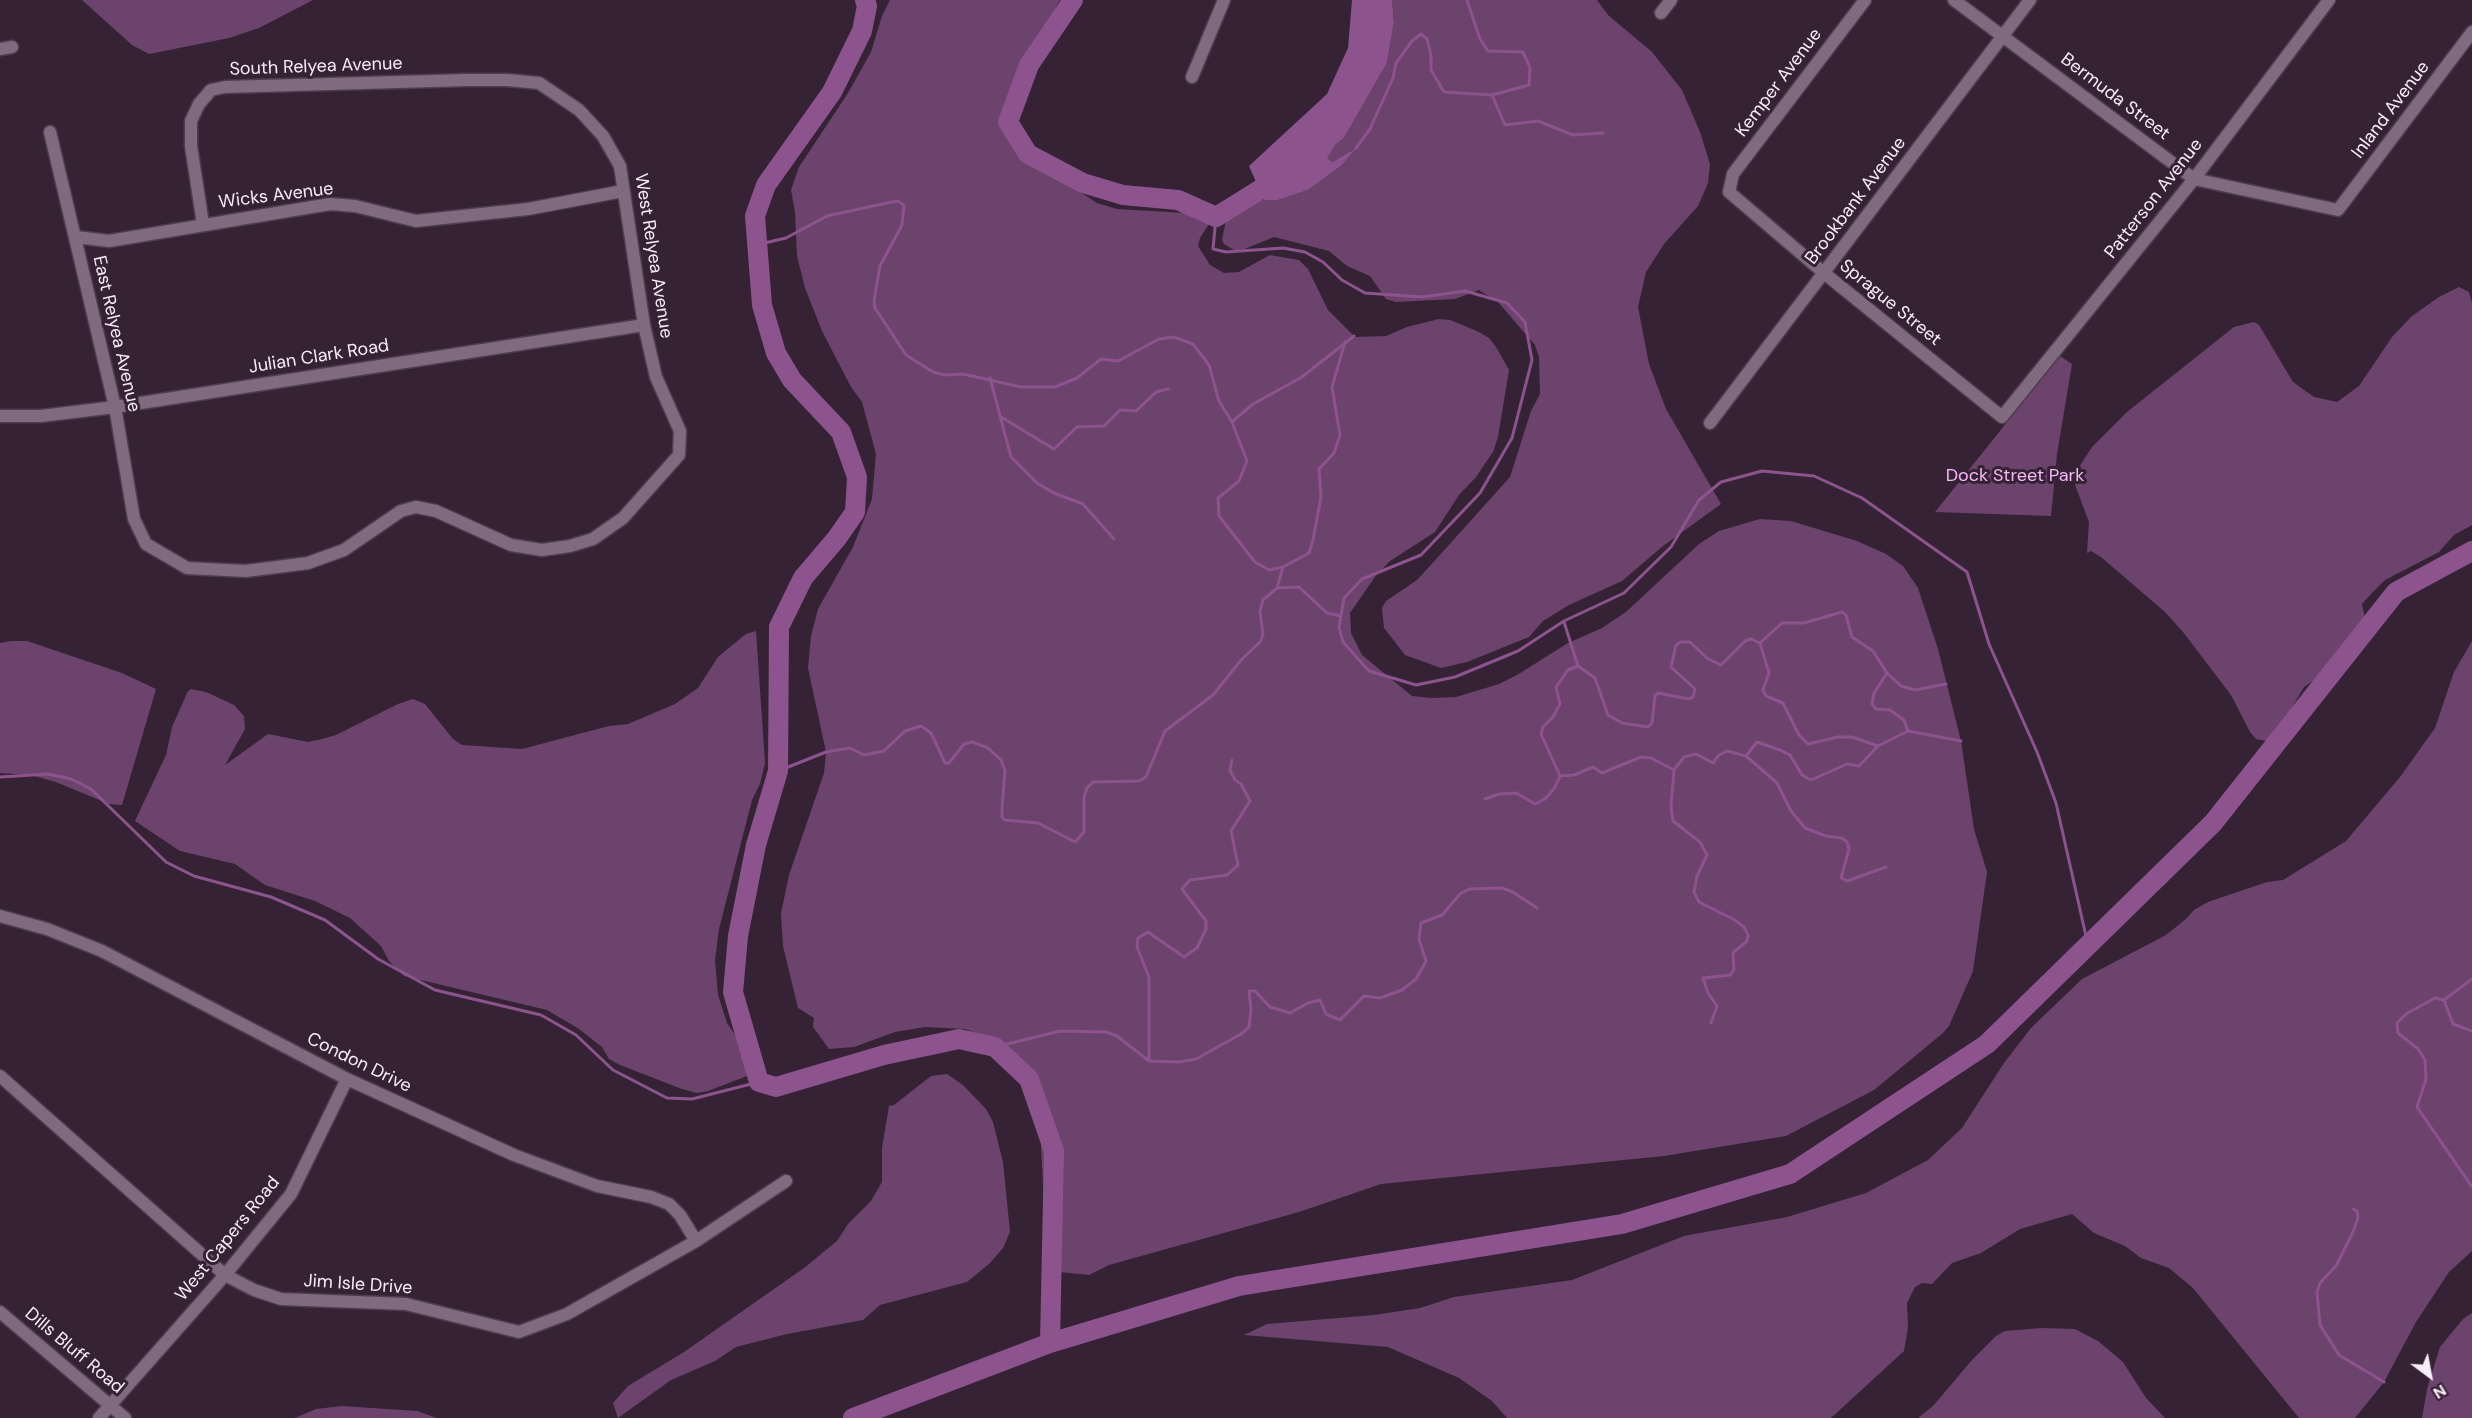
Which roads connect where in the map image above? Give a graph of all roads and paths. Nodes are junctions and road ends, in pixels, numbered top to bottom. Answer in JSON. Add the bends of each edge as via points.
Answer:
{"nodes":[{"id":1,"x":1224,"y":0,"type":"edge"},
{"id":2,"x":1671,"y":0,"type":"edge"},
{"id":3,"x":1865,"y":0,"type":"edge"},
{"id":4,"x":1954,"y":0,"type":"edge"},
{"id":5,"x":2030,"y":0,"type":"edge"},
{"id":6,"x":2329,"y":0,"type":"edge"},
{"id":7,"x":1661,"y":13,"type":"dead end"},
{"id":8,"x":2472,"y":32,"type":"edge"},
{"id":9,"x":2002,"y":36,"type":"junction"},
{"id":10,"x":1192,"y":77,"type":"dead end"},
{"id":11,"x":559,"y":96,"type":"joint"},
{"id":12,"x":50,"y":132,"type":"dead end"},
{"id":13,"x":2194,"y":179,"type":"junction"},
{"id":14,"x":623,"y":191,"type":"junction"},
{"id":15,"x":1729,"y":192,"type":"joint"},
{"id":16,"x":2338,"y":210,"type":"joint"},
{"id":17,"x":203,"y":224,"type":"junction"},
{"id":18,"x":76,"y":237,"type":"junction"},
{"id":19,"x":1824,"y":273,"type":"junction"},
{"id":20,"x":644,"y":325,"type":"junction"},
{"id":21,"x":116,"y":407,"type":"junction"},
{"id":22,"x":0,"y":417,"type":"edge"},
{"id":23,"x":2002,"y":417,"type":"joint"},
{"id":24,"x":1710,"y":423,"type":"dead end"},
{"id":25,"x":146,"y":544,"type":"joint"},
{"id":26,"x":0,"y":916,"type":"edge"},
{"id":27,"x":0,"y":1077,"type":"edge"},
{"id":28,"x":347,"y":1079,"type":"junction"},
{"id":29,"x":786,"y":1181,"type":"dead end"},
{"id":30,"x":696,"y":1241,"type":"junction"},
{"id":31,"x":225,"y":1275,"type":"junction"},
{"id":32,"x":0,"y":1312,"type":"edge"},
{"id":33,"x":112,"y":1405,"type":"junction"},
{"id":34,"x":99,"y":1418,"type":"edge"},
{"id":35,"x":125,"y":1418,"type":"edge"}],
"edges":[{"from":1,"to":10,"type":"street"},
{"from":2,"to":7,"type":"street"},
{"from":3,"to":15,"type":"street","name":"Kemper Avenue","via":[[1733,174]]},
{"from":4,"to":9,"type":"street","name":"Bermuda Street"},
{"from":5,"to":9,"type":"street","name":"Brookbank Avenue"},
{"from":6,"to":13,"type":"street","name":"Patterson Avenue"},
{"from":8,"to":16,"type":"street","name":"Inland Avenue"},
{"from":9,"to":13,"type":"street","name":"Bermuda Street"},
{"from":9,"to":19,"type":"street","name":"Brookbank Avenue"},
{"from":11,"to":14,"type":"street","name":"West Relyea Avenue","via":[[579,110],[603,136],[620,166]]},
{"from":11,"to":17,"type":"street","name":"South Relyea Avenue","via":[[539,83],[507,80],[211,90],[191,121]]},
{"from":12,"to":18,"type":"street","name":"East Relyea Avenue"},
{"from":13,"to":16,"type":"street","name":"Bermuda Street"},
{"from":13,"to":23,"type":"street","name":"Patterson Avenue"},
{"from":14,"to":17,"type":"street","name":"Wicks Avenue","via":[[528,208],[416,221],[356,206],[330,204]]},
{"from":14,"to":20,"type":"street","name":"West Relyea Avenue"},
{"from":15,"to":19,"type":"street","name":"Sprague Street"},
{"from":17,"to":18,"type":"street","name":"Wicks Avenue","via":[[109,241]]},
{"from":18,"to":21,"type":"street","name":"East Relyea Avenue"},
{"from":19,"to":23,"type":"street","name":"Sprague Street"},
{"from":19,"to":24,"type":"street","name":"Brookbank Avenue"},
{"from":20,"to":21,"type":"street","name":"Julian Clark Road"},
{"from":20,"to":25,"type":"street","name":"West Relyea Avenue","via":[[656,377],[680,431],[679,455],[623,518],[593,539],[542,550],[511,545],[436,511],[416,507],[401,511],[344,550],[308,563],[246,571],[187,568]]},
{"from":21,"to":22,"type":"street","name":"Julian Clark Road"},
{"from":21,"to":25,"type":"street","name":"East Relyea Avenue","via":[[134,519]]},
{"from":26,"to":28,"type":"street","name":"Condon Drive","via":[[102,951]]},
{"from":27,"to":31,"type":"street","name":"Jim Isle Drive"},
{"from":28,"to":30,"type":"street","name":"Condon Drive","via":[[514,1155],[597,1186],[669,1204]]},
{"from":28,"to":31,"type":"street","name":"West Capers Road","via":[[291,1194]]},
{"from":29,"to":30,"type":"street","name":"Jim Isle Drive"},
{"from":30,"to":31,"type":"street","name":"Jim Isle Drive","via":[[567,1314],[519,1332],[406,1304],[281,1299]]},
{"from":31,"to":33,"type":"street","name":"West Capers Road"},
{"from":32,"to":33,"type":"street","name":"Dills Bluff Road"},
{"from":33,"to":34,"type":"street","name":"West Capers Road"},
{"from":33,"to":35,"type":"street","name":"Dills Bluff Road"}]}
